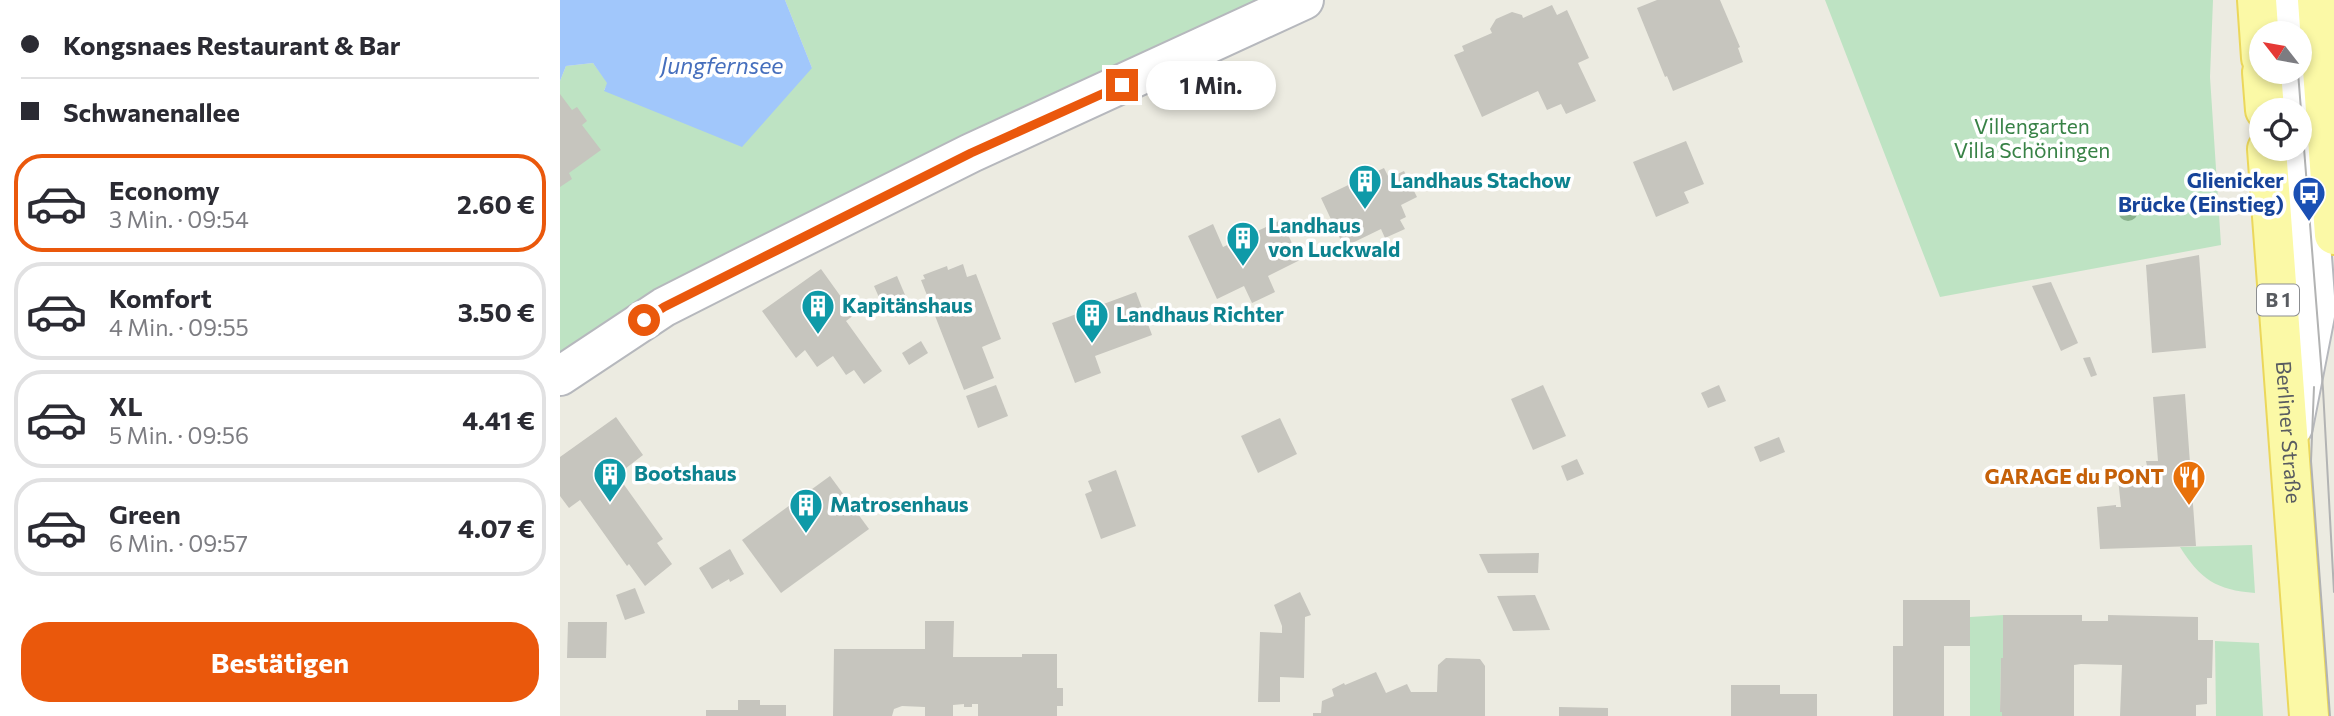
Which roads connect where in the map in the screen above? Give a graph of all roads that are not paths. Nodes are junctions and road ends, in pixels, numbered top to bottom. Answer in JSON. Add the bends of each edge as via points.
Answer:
{"nodes":[{"id":1,"x":1304,"y":0,"type":"edge"},
{"id":2,"x":2257,"y":0,"type":"edge"},
{"id":3,"x":2292,"y":0,"type":"edge"},
{"id":4,"x":2317,"y":0,"type":"edge"},
{"id":5,"x":2258,"y":21,"type":"edge"},
{"id":6,"x":2294,"y":21,"type":"edge"},
{"id":7,"x":2299,"y":84,"type":"edge"},
{"id":8,"x":2268,"y":161,"type":"edge"},
{"id":9,"x":2334,"y":235,"type":"edge"},
{"id":10,"x":560,"y":376,"type":"edge"},
{"id":11,"x":2289,"y":452,"type":"junction"},
{"id":12,"x":2309,"y":716,"type":"edge"}],
"edges":[{"from":1,"to":10,"type":"street","via":[[971,153],[737,270],[664,307]]},
{"from":2,"to":5,"type":"main road"},
{"from":3,"to":6,"type":"street"},
{"from":4,"to":9,"type":"main road"},
{"from":7,"to":11,"type":"street","via":[[2316,310]]},
{"from":8,"to":11,"type":"main road","name":"Berliner Straße","number":"B 1"},
{"from":11,"to":12,"type":"main road","name":"Berliner Straße","number":"B 1"}]}
